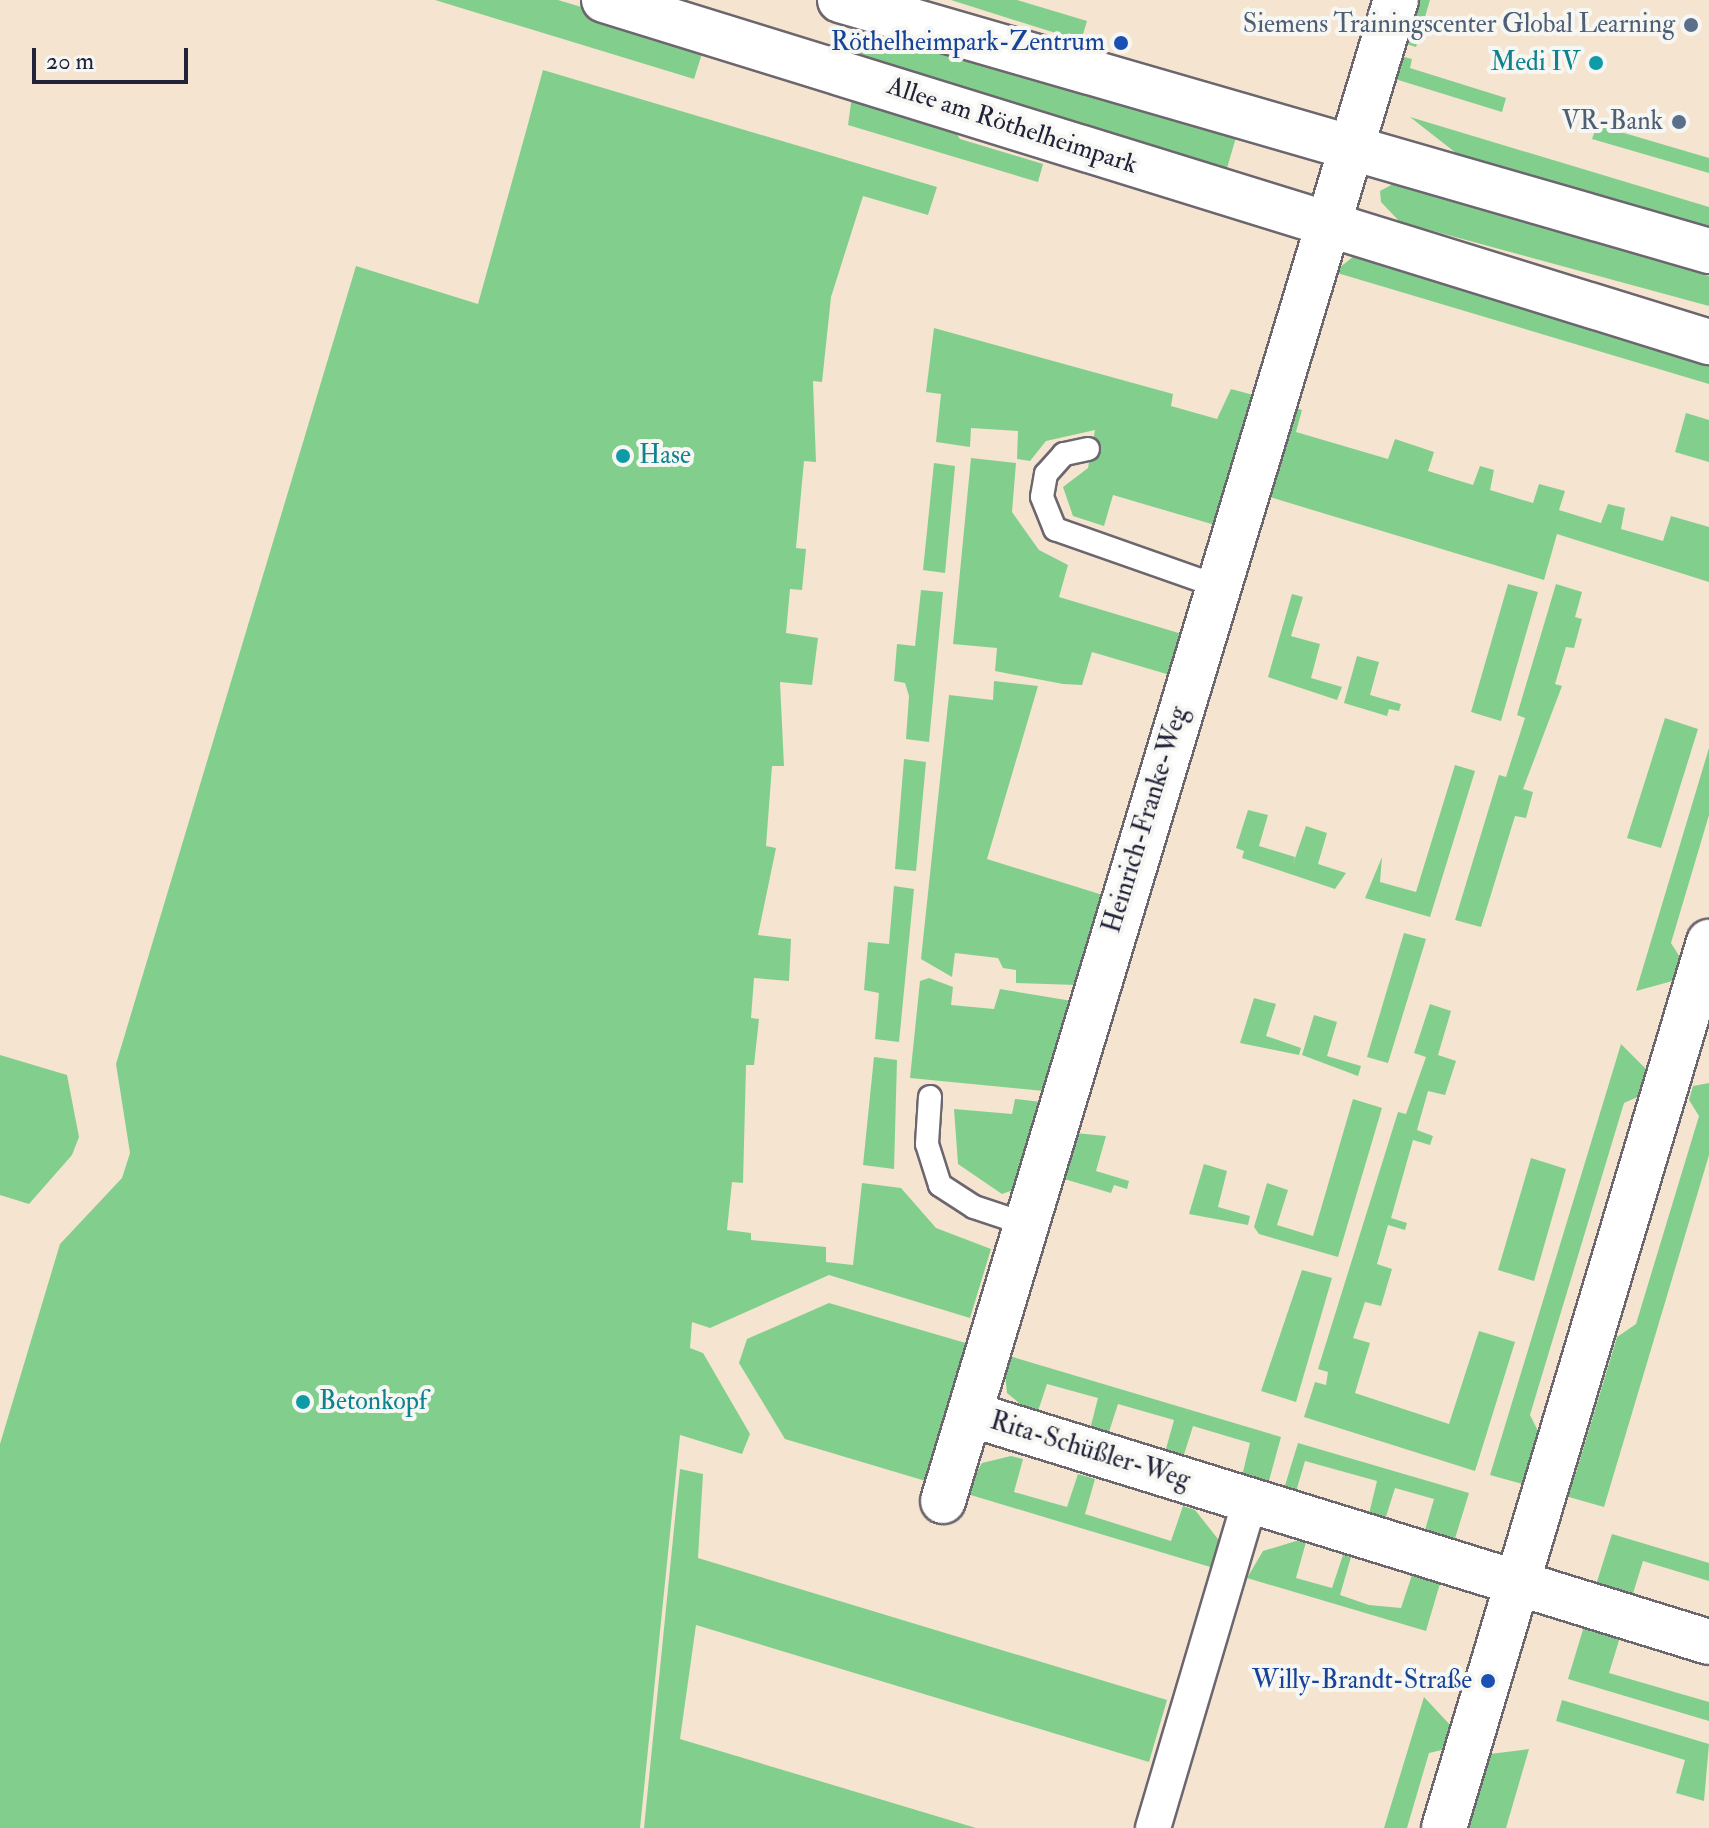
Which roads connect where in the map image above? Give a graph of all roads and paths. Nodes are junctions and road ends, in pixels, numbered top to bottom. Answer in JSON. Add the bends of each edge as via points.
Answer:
{"nodes":[{"id":1,"x":604,"y":0,"type":"edge"},
{"id":2,"x":840,"y":0,"type":"edge"},
{"id":3,"x":1396,"y":0,"type":"edge"},
{"id":4,"x":1353,"y":144,"type":"junction"},
{"id":5,"x":1327,"y":227,"type":"junction"},
{"id":6,"x":1709,"y":251,"type":"edge"},
{"id":7,"x":1709,"y":342,"type":"edge"},
{"id":8,"x":1088,"y":449,"type":"dead end"},
{"id":9,"x":1217,"y":586,"type":"junction"},
{"id":10,"x":1709,"y":942,"type":"edge"},
{"id":11,"x":930,"y":1097,"type":"dead end"},
{"id":12,"x":1025,"y":1224,"type":"junction"},
{"id":13,"x":970,"y":1414,"type":"junction"},
{"id":14,"x":1250,"y":1500,"type":"junction"},
{"id":15,"x":943,"y":1501,"type":"dead end"},
{"id":16,"x":1517,"y":1582,"type":"junction"},
{"id":17,"x":1709,"y":1642,"type":"edge"},
{"id":18,"x":1153,"y":1828,"type":"edge"},
{"id":19,"x":1444,"y":1828,"type":"edge"}],
"edges":[{"from":1,"to":5,"type":"street","name":"Allee am Röthelheimpark"},
{"from":2,"to":4,"type":"street"},
{"from":3,"to":4,"type":"street"},
{"from":4,"to":5,"type":"street"},
{"from":4,"to":6,"type":"street"},
{"from":5,"to":7,"type":"street","name":"Allee am Röthelheimpark"},
{"from":5,"to":9,"type":"street","name":"Heinrich-Franke-Weg"},
{"from":8,"to":9,"type":"lane","via":[[1064,454],[1046,474],[1042,497],[1055,529]]},
{"from":9,"to":12,"type":"street","name":"Heinrich-Franke-Weg"},
{"from":10,"to":16,"type":"street"},
{"from":11,"to":12,"type":"lane","via":[[927,1144],[940,1185],[974,1207]]},
{"from":12,"to":13,"type":"street","name":"Heinrich-Franke-Weg"},
{"from":13,"to":14,"type":"street","name":"Rita-Schüßler-Weg"},
{"from":13,"to":15,"type":"street","name":"Rita-Schüßler-Weg"},
{"from":14,"to":16,"type":"street","name":"Rita-Schüßler-Weg"},
{"from":14,"to":18,"type":"street"},
{"from":16,"to":17,"type":"street","name":"Rita-Schüßler-Weg"},
{"from":16,"to":19,"type":"street"}]}
